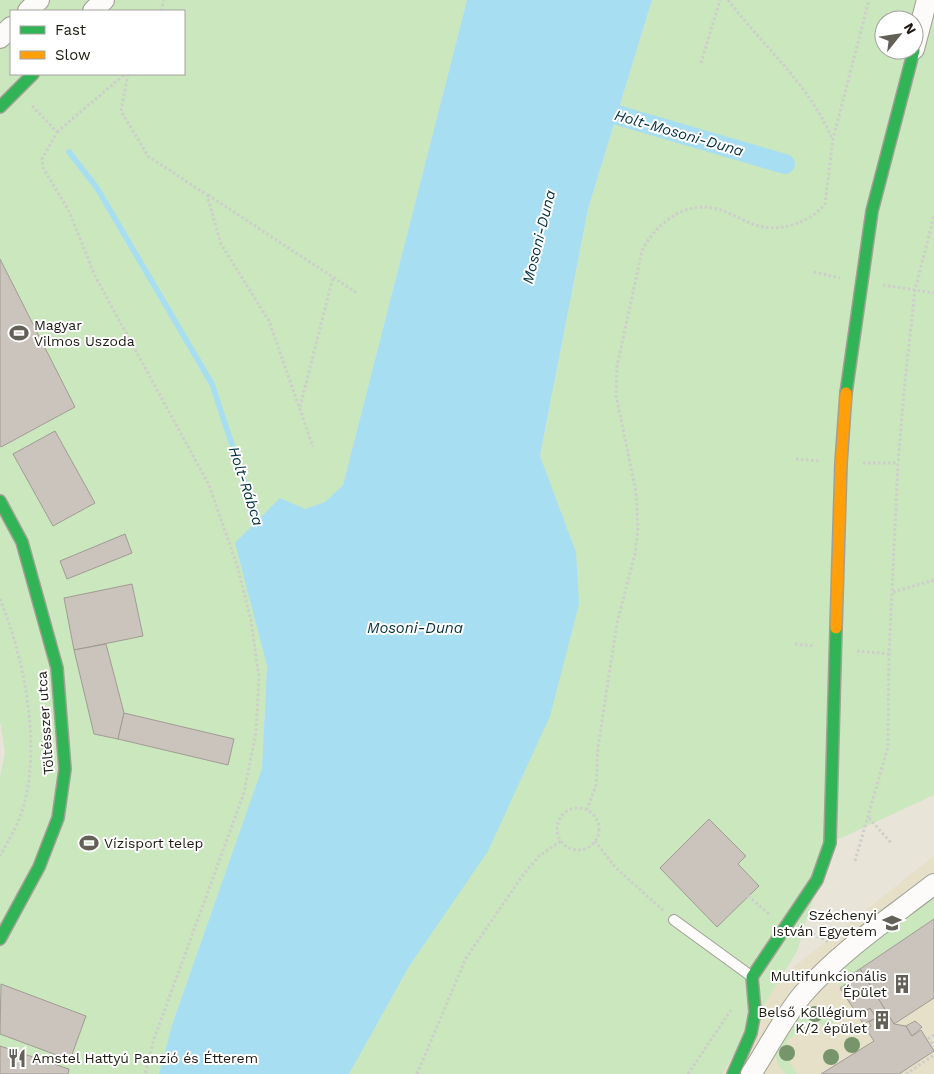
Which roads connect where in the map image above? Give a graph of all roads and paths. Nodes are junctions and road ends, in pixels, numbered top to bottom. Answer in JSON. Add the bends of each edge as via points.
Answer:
{"nodes":[{"id":1,"x":39,"y":0,"type":"edge"},
{"id":2,"x":104,"y":0,"type":"edge"},
{"id":3,"x":720,"y":0,"type":"edge"},
{"id":4,"x":728,"y":0,"type":"edge"},
{"id":5,"x":869,"y":0,"type":"edge"},
{"id":6,"x":29,"y":10,"type":"edge"},
{"id":7,"x":94,"y":10,"type":"edge"},
{"id":8,"x":10,"y":28,"type":"edge"},
{"id":9,"x":0,"y":38,"type":"edge"},
{"id":10,"x":911,"y":60,"type":"edge"},
{"id":11,"x":701,"y":63,"type":"dead end"},
{"id":12,"x":32,"y":75,"type":"edge"},
{"id":13,"x":125,"y":75,"type":"edge"},
{"id":14,"x":126,"y":75,"type":"edge"},
{"id":15,"x":32,"y":105,"type":"dead end"},
{"id":16,"x":0,"y":107,"type":"edge"},
{"id":17,"x":57,"y":132,"type":"junction"},
{"id":18,"x":832,"y":139,"type":"junction"},
{"id":19,"x":207,"y":195,"type":"junction"},
{"id":20,"x":934,"y":216,"type":"edge"},
{"id":21,"x":333,"y":277,"type":"junction"},
{"id":22,"x":861,"y":282,"type":"junction"},
{"id":23,"x":915,"y":290,"type":"junction"},
{"id":24,"x":356,"y":293,"type":"dead end"},
{"id":25,"x":934,"y":293,"type":"edge"},
{"id":26,"x":300,"y":408,"type":"junction"},
{"id":27,"x":313,"y":447,"type":"dead end"},
{"id":28,"x":841,"y":463,"type":"junction"},
{"id":29,"x":898,"y":463,"type":"junction"},
{"id":30,"x":0,"y":501,"type":"edge"},
{"id":31,"x":934,"y":580,"type":"edge"},
{"id":32,"x":893,"y":592,"type":"junction"},
{"id":33,"x":0,"y":598,"type":"edge"},
{"id":34,"x":836,"y":648,"type":"junction"},
{"id":35,"x":889,"y":654,"type":"junction"},
{"id":36,"x":587,"y":810,"type":"junction"},
{"id":37,"x":869,"y":818,"type":"junction"},
{"id":38,"x":561,"y":841,"type":"junction"},
{"id":39,"x":595,"y":841,"type":"junction"},
{"id":40,"x":892,"y":844,"type":"dead end"},
{"id":41,"x":0,"y":856,"type":"edge"},
{"id":42,"x":855,"y":861,"type":"dead end"},
{"id":43,"x":934,"y":884,"type":"edge"},
{"id":44,"x":674,"y":920,"type":"joint"},
{"id":45,"x":790,"y":923,"type":"junction"},
{"id":46,"x":0,"y":939,"type":"edge"},
{"id":47,"x":848,"y":950,"type":"junction"},
{"id":48,"x":752,"y":977,"type":"junction"},
{"id":49,"x":934,"y":1035,"type":"edge"},
{"id":50,"x":934,"y":1047,"type":"edge"},
{"id":51,"x":934,"y":1056,"type":"edge"},
{"id":52,"x":145,"y":1074,"type":"edge"},
{"id":53,"x":417,"y":1074,"type":"edge"},
{"id":54,"x":688,"y":1074,"type":"edge"},
{"id":55,"x":734,"y":1074,"type":"edge"},
{"id":56,"x":750,"y":1074,"type":"edge"},
{"id":57,"x":906,"y":1074,"type":"edge"}],
"edges":[{"from":1,"to":6,"type":"street"},
{"from":2,"to":7,"type":"street"},
{"from":3,"to":11,"type":"path"},
{"from":4,"to":18,"type":"path","via":[[802,86],[825,120]]},
{"from":5,"to":18,"type":"path"},
{"from":8,"to":9,"type":"street"},
{"from":10,"to":22,"type":"street","via":[[872,211]]},
{"from":12,"to":16,"type":"street"},
{"from":13,"to":17,"type":"path"},
{"from":14,"to":19,"type":"path","via":[[121,111],[148,156]]},
{"from":15,"to":17,"type":"path"},
{"from":17,"to":52,"type":"path","via":[[42,159],[43,168],[69,211],[95,276],[209,485],[242,583],[259,678],[256,732],[244,793],[154,1039]]},
{"from":18,"to":36,"type":"path","via":[[825,204],[818,212],[781,228],[760,227],[712,208],[697,208],[661,223],[642,251],[617,366],[616,395],[636,492],[638,528],[635,554],[617,623],[598,747],[596,785]]},
{"from":19,"to":21,"type":"path"},
{"from":19,"to":26,"type":"path","via":[[221,244],[270,321]]},
{"from":20,"to":23,"type":"path"},
{"from":21,"to":24,"type":"path"},
{"from":21,"to":26,"type":"path"},
{"from":22,"to":23,"type":"path"},
{"from":22,"to":28,"type":"street","via":[[847,372]]},
{"from":23,"to":25,"type":"path"},
{"from":23,"to":29,"type":"path"},
{"from":26,"to":27,"type":"path"},
{"from":28,"to":29,"type":"path"},
{"from":28,"to":34,"type":"street"},
{"from":29,"to":32,"type":"path"},
{"from":30,"to":46,"type":"street","name":"Töltésszer utca","via":[[22,542],[57,668],[65,769],[58,818],[40,867]]},
{"from":31,"to":32,"type":"path"},
{"from":32,"to":35,"type":"path"},
{"from":33,"to":41,"type":"path","via":[[24,678],[32,750],[25,802]]},
{"from":34,"to":35,"type":"path"},
{"from":34,"to":45,"type":"street","via":[[830,843],[817,880]]},
{"from":35,"to":37,"type":"path","via":[[888,747]]},
{"from":36,"to":38,"type":"path","via":[[574,808],[562,815],[557,828]]},
{"from":36,"to":39,"type":"path","via":[[593,813],[599,824]]},
{"from":37,"to":40,"type":"path"},
{"from":37,"to":42,"type":"path"},
{"from":38,"to":39,"type":"path","via":[[578,850],[591,846]]},
{"from":38,"to":53,"type":"path","via":[[540,856],[523,875],[466,958]]},
{"from":39,"to":44,"type":"path","via":[[616,868]]},
{"from":43,"to":47,"type":"street"},
{"from":44,"to":48,"type":"lane"},
{"from":45,"to":47,"type":"path"},
{"from":45,"to":48,"type":"street"},
{"from":47,"to":56,"type":"street","via":[[802,995]]},
{"from":48,"to":54,"type":"path"},
{"from":48,"to":55,"type":"street","via":[[755,1012],[751,1033]]},
{"from":49,"to":50,"type":"path","via":[[929,1038]]},
{"from":51,"to":57,"type":"path"}]}
